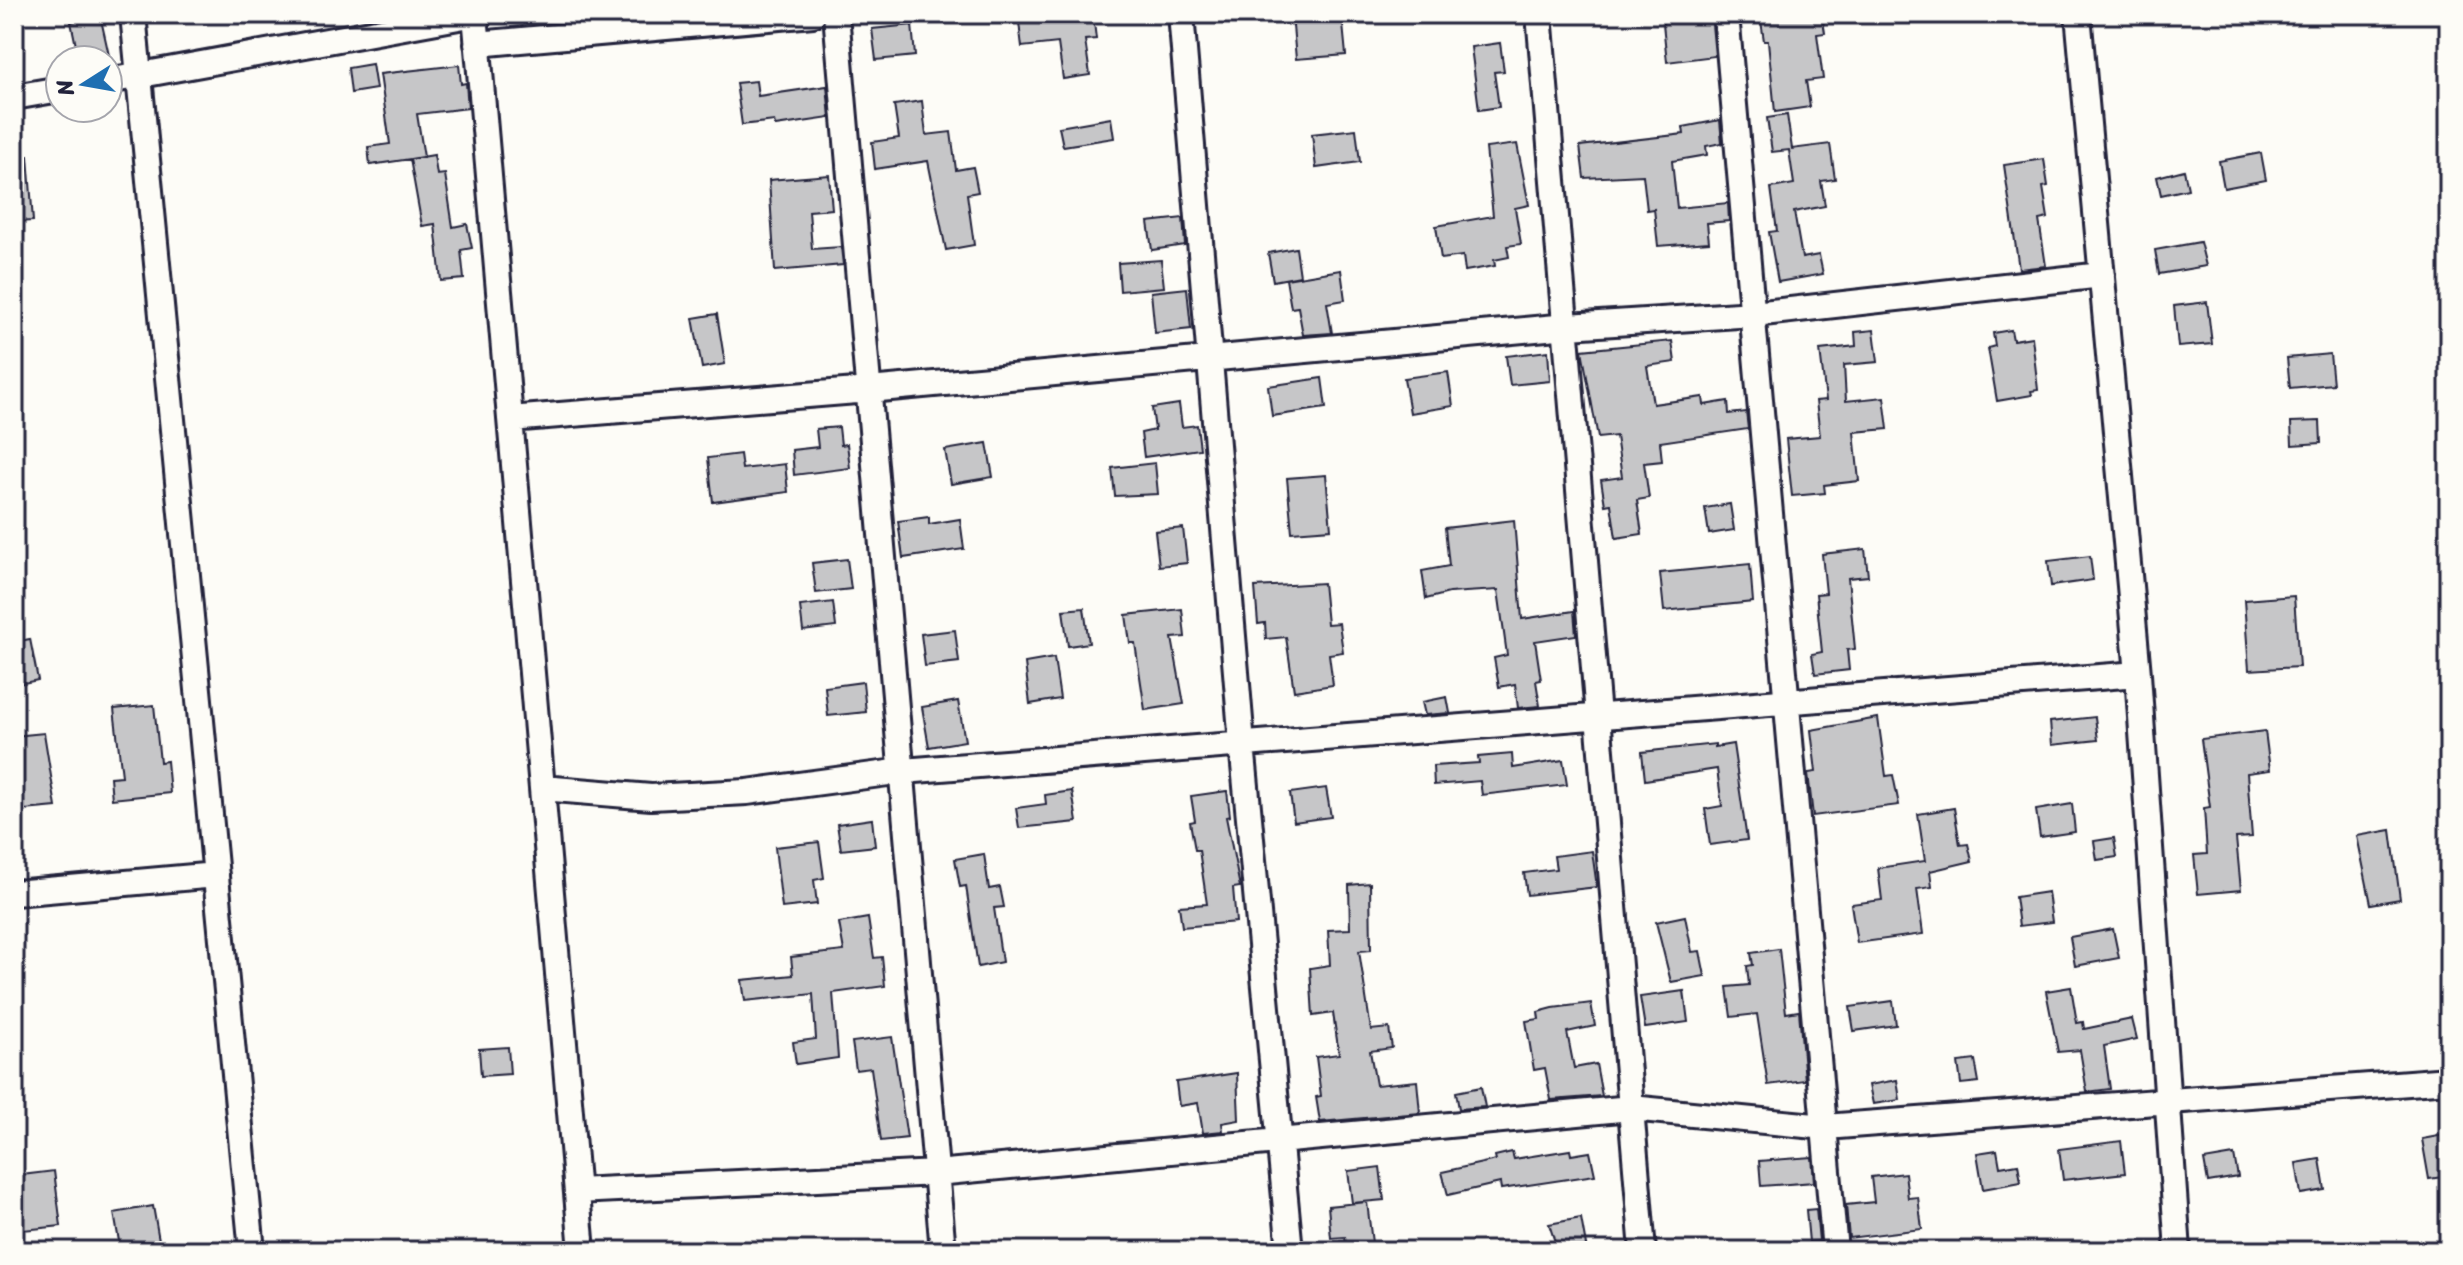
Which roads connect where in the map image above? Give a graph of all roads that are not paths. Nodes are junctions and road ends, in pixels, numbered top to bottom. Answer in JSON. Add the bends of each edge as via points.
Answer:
{"nodes":[{"id":1,"x":133,"y":14,"type":"edge"},
{"id":2,"x":475,"y":14,"type":"edge"},
{"id":3,"x":813,"y":14,"type":"edge"},
{"id":4,"x":836,"y":14,"type":"edge"},
{"id":5,"x":1181,"y":14,"type":"edge"},
{"id":6,"x":1539,"y":14,"type":"edge"},
{"id":7,"x":1726,"y":14,"type":"edge"},
{"id":8,"x":2078,"y":14,"type":"edge"},
{"id":9,"x":477,"y":44,"type":"junction"},
{"id":10,"x":139,"y":76,"type":"junction"},
{"id":11,"x":124,"y":78,"type":"edge"},
{"id":12,"x":44,"y":92,"type":"edge"},
{"id":13,"x":14,"y":97,"type":"edge"},
{"id":14,"x":2102,"y":275,"type":"junction"},
{"id":15,"x":1754,"y":314,"type":"junction"},
{"id":16,"x":1568,"y":326,"type":"junction"},
{"id":17,"x":1210,"y":359,"type":"junction"},
{"id":18,"x":869,"y":390,"type":"junction"},
{"id":19,"x":510,"y":419,"type":"junction"},
{"id":20,"x":2138,"y":674,"type":"junction"},
{"id":21,"x":1789,"y":702,"type":"junction"},
{"id":22,"x":1597,"y":717,"type":"junction"},
{"id":23,"x":1242,"y":744,"type":"junction"},
{"id":24,"x":903,"y":771,"type":"junction"},
{"id":25,"x":542,"y":788,"type":"junction"},
{"id":26,"x":216,"y":875,"type":"junction"},
{"id":27,"x":14,"y":893,"type":"edge"},
{"id":28,"x":2449,"y":1080,"type":"edge"},
{"id":29,"x":2168,"y":1100,"type":"junction"},
{"id":30,"x":1631,"y":1108,"type":"junction"},
{"id":31,"x":1825,"y":1127,"type":"junction"},
{"id":32,"x":1279,"y":1141,"type":"junction"},
{"id":33,"x":936,"y":1173,"type":"junction"},
{"id":34,"x":577,"y":1191,"type":"junction"},
{"id":35,"x":252,"y":1251,"type":"edge"},
{"id":36,"x":582,"y":1251,"type":"edge"},
{"id":37,"x":943,"y":1251,"type":"edge"},
{"id":38,"x":1290,"y":1251,"type":"edge"},
{"id":39,"x":1643,"y":1251,"type":"edge"},
{"id":40,"x":1835,"y":1251,"type":"edge"},
{"id":41,"x":2178,"y":1251,"type":"edge"}],
"edges":[{"from":1,"to":10,"type":"street"},
{"from":2,"to":9,"type":"street"},
{"from":2,"to":10,"type":"street"},
{"from":3,"to":9,"type":"street"},
{"from":4,"to":18,"type":"street"},
{"from":5,"to":17,"type":"street"},
{"from":6,"to":16,"type":"street"},
{"from":7,"to":15,"type":"street"},
{"from":8,"to":14,"type":"street"},
{"from":9,"to":19,"type":"street"},
{"from":10,"to":11,"type":"street"},
{"from":10,"to":26,"type":"street"},
{"from":12,"to":13,"type":"street"},
{"from":14,"to":15,"type":"street"},
{"from":14,"to":20,"type":"street"},
{"from":15,"to":16,"type":"street"},
{"from":15,"to":21,"type":"street"},
{"from":16,"to":17,"type":"street"},
{"from":16,"to":22,"type":"street"},
{"from":17,"to":18,"type":"street"},
{"from":17,"to":23,"type":"street"},
{"from":18,"to":19,"type":"street"},
{"from":18,"to":24,"type":"street"},
{"from":19,"to":25,"type":"street"},
{"from":20,"to":21,"type":"street"},
{"from":20,"to":29,"type":"street"},
{"from":21,"to":22,"type":"street"},
{"from":21,"to":31,"type":"street"},
{"from":22,"to":23,"type":"street"},
{"from":22,"to":30,"type":"street"},
{"from":23,"to":24,"type":"street"},
{"from":23,"to":32,"type":"street"},
{"from":24,"to":25,"type":"street","via":[[747,792],[651,797]]},
{"from":24,"to":33,"type":"street"},
{"from":25,"to":34,"type":"street"},
{"from":26,"to":27,"type":"street"},
{"from":26,"to":35,"type":"street"},
{"from":28,"to":29,"type":"street"},
{"from":29,"to":31,"type":"street"},
{"from":29,"to":41,"type":"street"},
{"from":30,"to":31,"type":"street"},
{"from":30,"to":32,"type":"street"},
{"from":30,"to":39,"type":"street"},
{"from":31,"to":40,"type":"street"},
{"from":32,"to":33,"type":"street"},
{"from":32,"to":38,"type":"street"},
{"from":33,"to":34,"type":"street"},
{"from":33,"to":37,"type":"street"},
{"from":34,"to":36,"type":"street"}]}
